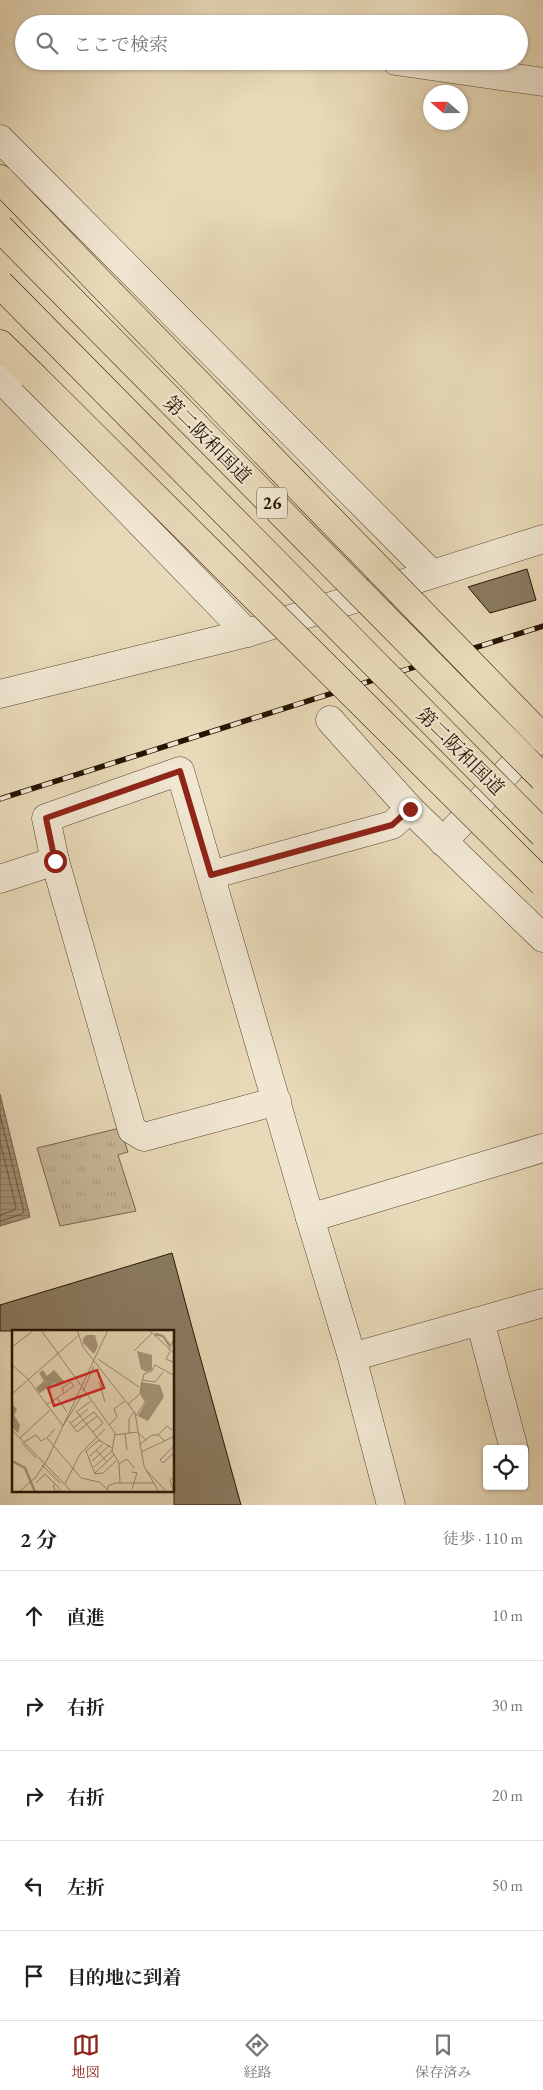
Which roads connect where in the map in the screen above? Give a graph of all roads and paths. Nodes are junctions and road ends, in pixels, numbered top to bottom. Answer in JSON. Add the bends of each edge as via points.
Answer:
{"nodes":[{"id":1,"x":459,"y":70,"type":"edge"},
{"id":2,"x":543,"y":82,"type":"edge"},
{"id":3,"x":0,"y":138,"type":"edge"},
{"id":4,"x":0,"y":179,"type":"edge"},
{"id":5,"x":0,"y":228,"type":"edge"},
{"id":6,"x":0,"y":284,"type":"edge"},
{"id":7,"x":0,"y":344,"type":"edge"},
{"id":8,"x":0,"y":378,"type":"edge"},
{"id":9,"x":543,"y":539,"type":"edge"},
{"id":10,"x":432,"y":574,"type":"junction"},
{"id":11,"x":247,"y":633,"type":"junction"},
{"id":12,"x":0,"y":694,"type":"edge"},
{"id":13,"x":330,"y":720,"type":"dead end"},
{"id":14,"x":543,"y":734,"type":"edge"},
{"id":15,"x":543,"y":738,"type":"edge"},
{"id":16,"x":543,"y":778,"type":"edge"},
{"id":17,"x":410,"y":809,"type":"junction"},
{"id":18,"x":543,"y":834,"type":"edge"},
{"id":19,"x":444,"y":842,"type":"junction"},
{"id":20,"x":55,"y":861,"type":"junction"},
{"id":21,"x":211,"y":875,"type":"junction"},
{"id":22,"x":0,"y":879,"type":"edge"},
{"id":23,"x":543,"y":883,"type":"edge"},
{"id":24,"x":543,"y":938,"type":"edge"},
{"id":25,"x":277,"y":1101,"type":"junction"},
{"id":26,"x":543,"y":1148,"type":"edge"},
{"id":27,"x":310,"y":1218,"type":"junction"},
{"id":28,"x":543,"y":1303,"type":"edge"},
{"id":29,"x":480,"y":1321,"type":"junction"},
{"id":30,"x":352,"y":1357,"type":"junction"},
{"id":31,"x":513,"y":1445,"type":"edge"},
{"id":32,"x":391,"y":1505,"type":"edge"}],
"edges":[{"from":1,"to":2,"type":"street"},
{"from":3,"to":10,"type":"street"},
{"from":4,"to":15,"type":"highway","bridge":true},
{"from":5,"to":16,"type":"highway","name":"第二阪和国道","number":"26","bridge":true},
{"from":6,"to":18,"type":"highway","name":"第二阪和国道","number":"26","bridge":true},
{"from":7,"to":23,"type":"highway","bridge":true},
{"from":8,"to":11,"type":"street"},
{"from":9,"to":10,"type":"street"},
{"from":10,"to":11,"type":"street"},
{"from":11,"to":12,"type":"street"},
{"from":13,"to":17,"type":"street"},
{"from":14,"to":19,"type":"street"},
{"from":17,"to":19,"type":"street"},
{"from":17,"to":21,"type":"street","via":[[392,825]]},
{"from":19,"to":24,"type":"street"},
{"from":20,"to":21,"type":"street","via":[[46,818],[180,771]]},
{"from":20,"to":22,"type":"street"},
{"from":20,"to":25,"type":"street","via":[[132,1130],[144,1137]]},
{"from":21,"to":25,"type":"street"},
{"from":25,"to":27,"type":"street"},
{"from":26,"to":27,"type":"street"},
{"from":27,"to":30,"type":"street"},
{"from":28,"to":29,"type":"street"},
{"from":29,"to":30,"type":"street"},
{"from":29,"to":31,"type":"street"},
{"from":30,"to":32,"type":"street"}]}
